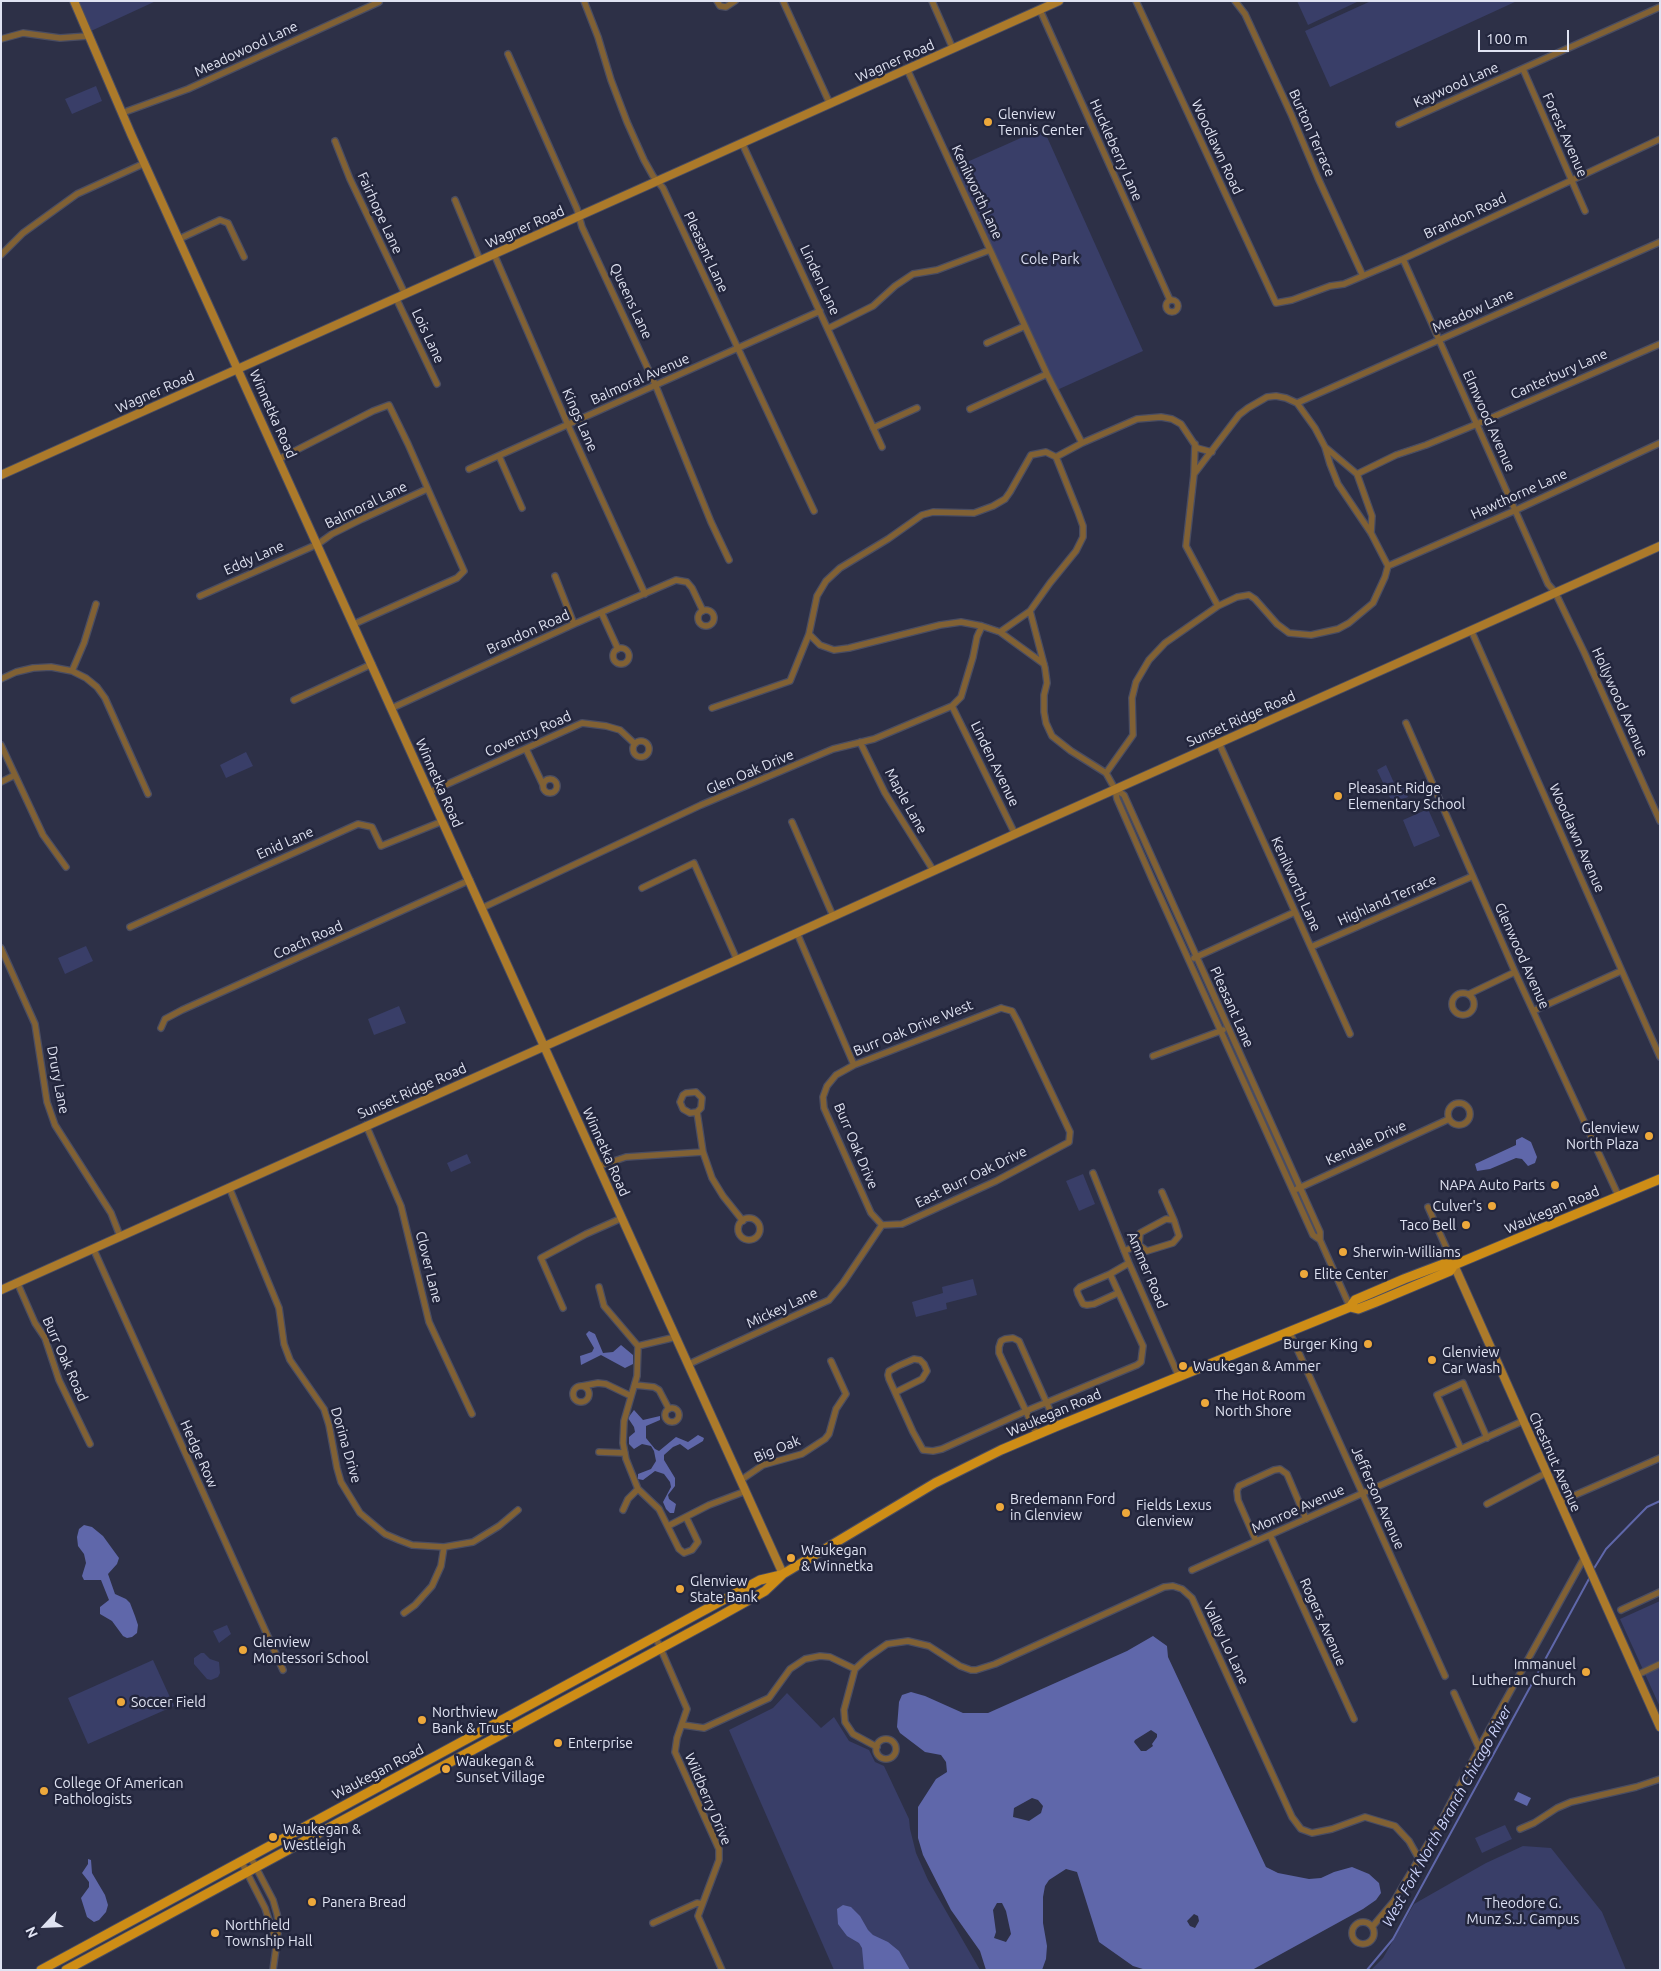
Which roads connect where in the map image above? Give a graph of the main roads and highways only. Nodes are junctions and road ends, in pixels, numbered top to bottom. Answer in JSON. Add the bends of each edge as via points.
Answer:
{"nodes":[{"id":1,"x":1660,"y":1179,"type":"edge"},
{"id":2,"x":783,"y":1574,"type":"junction"},
{"id":3,"x":375,"y":1789,"type":"junction"},
{"id":4,"x":380,"y":1800,"type":"junction"},
{"id":5,"x":41,"y":1970,"type":"edge"},
{"id":6,"x":66,"y":1970,"type":"edge"}],
"edges":[{"from":1,"to":2,"type":"main road","name":"Waukegan Road","via":[[1454,1265],[1446,1263],[1431,1268],[1355,1300],[1350,1307],[1037,1435],[935,1482]]},
{"from":2,"to":3,"type":"main road","name":"Waukegan Road","via":[[760,1580]]},
{"from":2,"to":4,"type":"main road","name":"Waukegan Road","via":[[764,1591],[661,1649]]},
{"from":3,"to":4,"type":"main road"},
{"from":3,"to":5,"type":"main road","name":"Waukegan Road"},
{"from":4,"to":6,"type":"main road","name":"Waukegan Road"}]}
